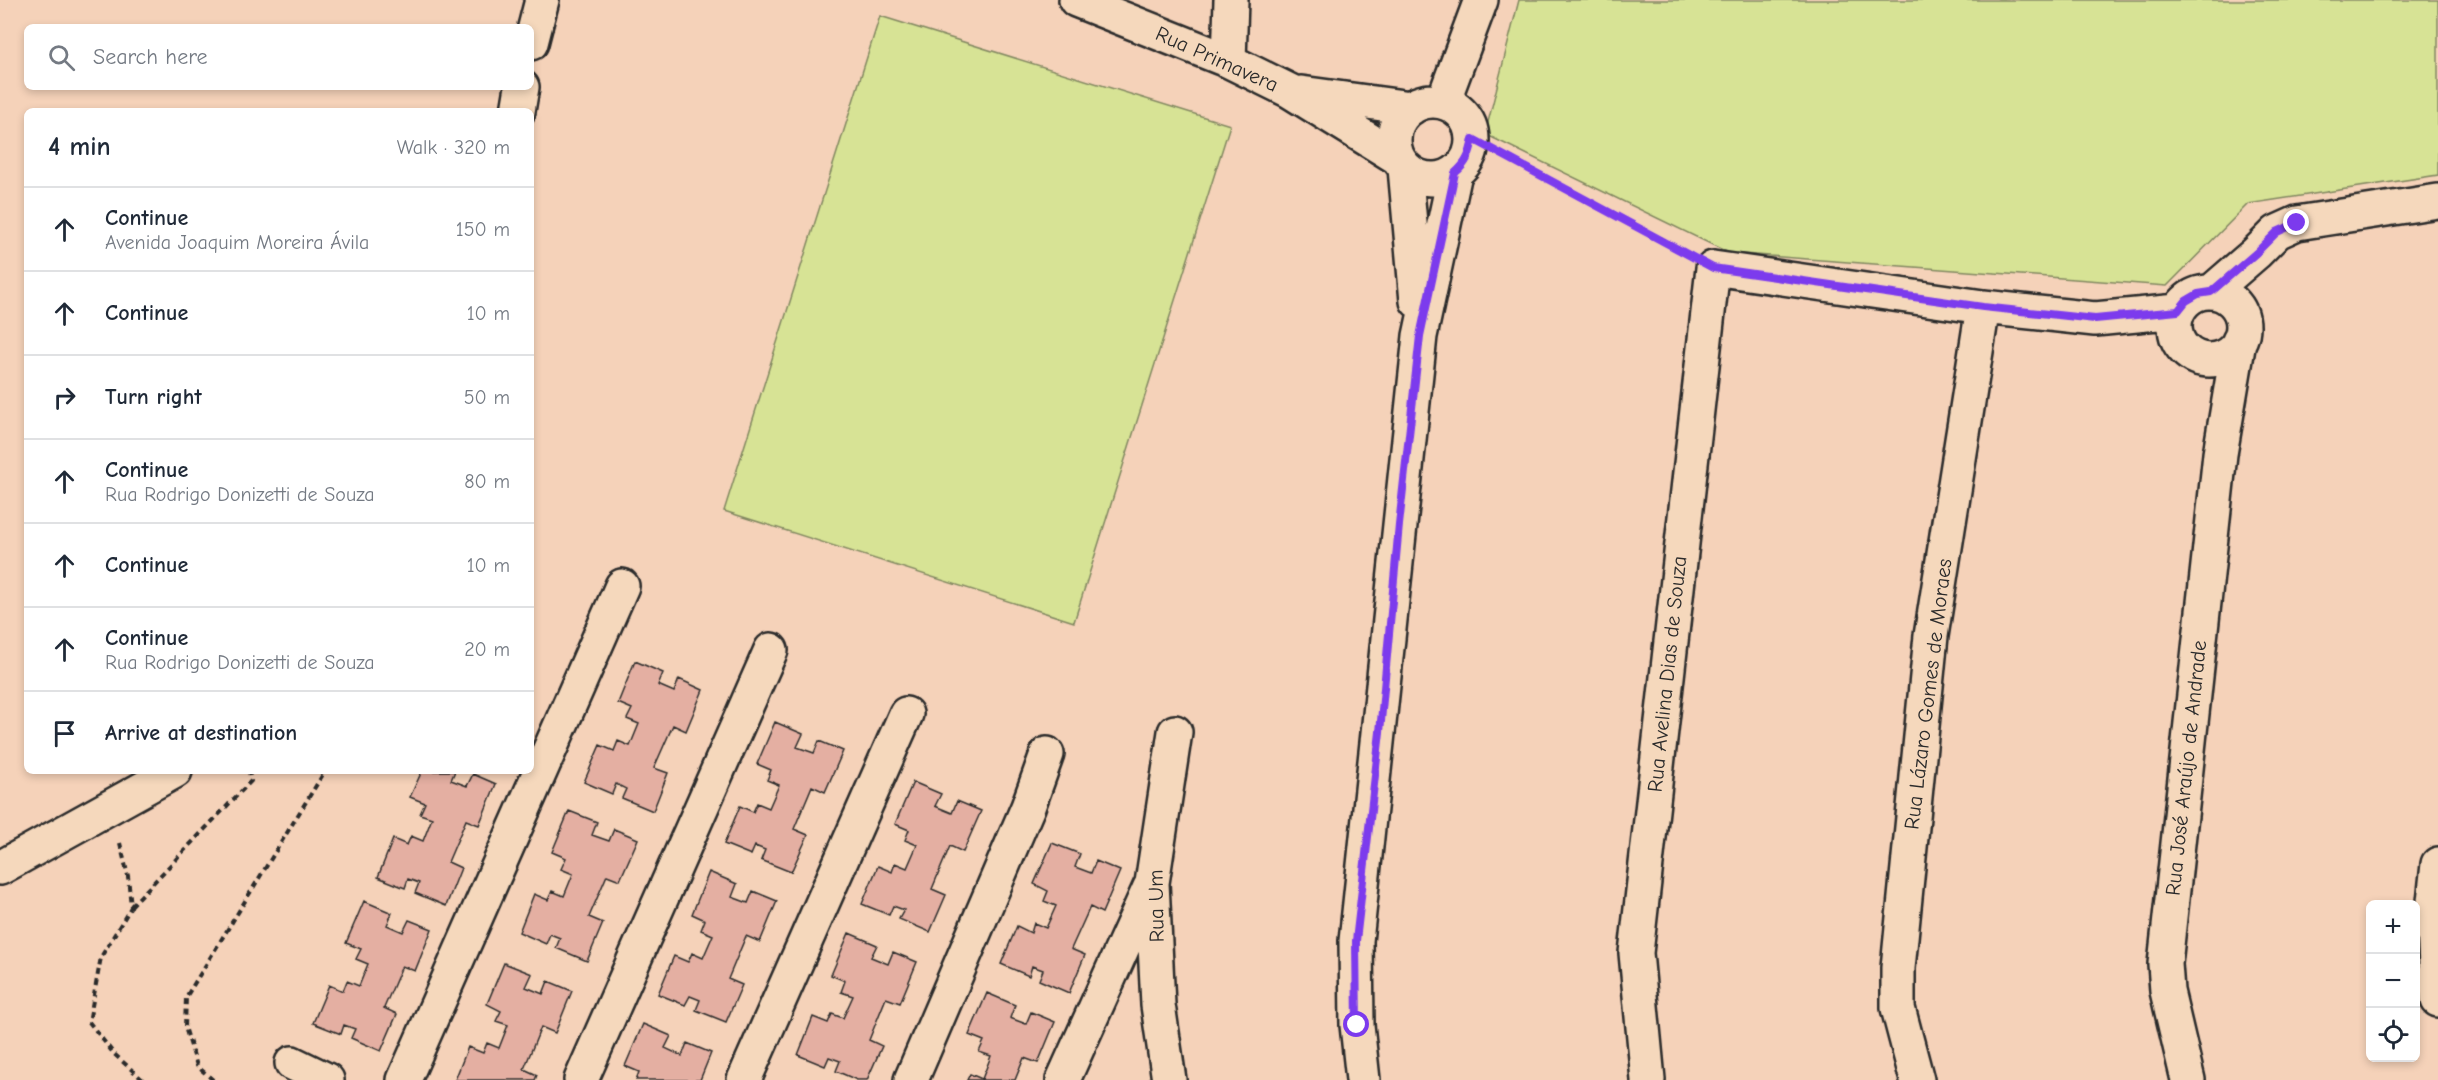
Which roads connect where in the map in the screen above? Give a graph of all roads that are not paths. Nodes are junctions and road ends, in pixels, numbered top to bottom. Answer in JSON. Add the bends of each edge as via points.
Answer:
{"nodes":[{"id":1,"x":542,"y":0,"type":"edge"},
{"id":2,"x":1076,"y":0,"type":"edge"},
{"id":3,"x":1231,"y":0,"type":"edge"},
{"id":4,"x":1481,"y":0,"type":"edge"},
{"id":5,"x":534,"y":31,"type":"edge"},
{"id":6,"x":1229,"y":61,"type":"junction"},
{"id":7,"x":522,"y":90,"type":"edge"},
{"id":8,"x":1290,"y":91,"type":"junction"},
{"id":9,"x":1452,"y":105,"type":"junction"},
{"id":10,"x":518,"y":108,"type":"edge"},
{"id":11,"x":1411,"y":108,"type":"junction"},
{"id":12,"x":1402,"y":163,"type":"junction"},
{"id":13,"x":1455,"y":173,"type":"junction"},
{"id":14,"x":2438,"y":201,"type":"edge"},
{"id":15,"x":2222,"y":297,"type":"junction"},
{"id":16,"x":1983,"y":307,"type":"junction"},
{"id":17,"x":2178,"y":311,"type":"junction"},
{"id":18,"x":2095,"y":319,"type":"junction"},
{"id":19,"x":1420,"y":336,"type":"junction"},
{"id":20,"x":2240,"y":340,"type":"junction"},
{"id":21,"x":2195,"y":354,"type":"junction"},
{"id":22,"x":2220,"y":454,"type":"junction"},
{"id":23,"x":622,"y":586,"type":"dead end"},
{"id":24,"x":771,"y":650,"type":"dead end"},
{"id":25,"x":906,"y":714,"type":"dead end"},
{"id":26,"x":1175,"y":732,"type":"dead end"},
{"id":27,"x":1047,"y":754,"type":"dead end"},
{"id":28,"x":170,"y":774,"type":"edge"},
{"id":29,"x":2438,"y":864,"type":"edge"},
{"id":30,"x":0,"y":868,"type":"edge"},
{"id":31,"x":1152,"y":883,"type":"junction"},
{"id":32,"x":2438,"y":1000,"type":"edge"},
{"id":33,"x":292,"y":1063,"type":"dead end"},
{"id":34,"x":327,"y":1080,"type":"edge"},
{"id":35,"x":404,"y":1080,"type":"edge"},
{"id":36,"x":581,"y":1080,"type":"edge"},
{"id":37,"x":744,"y":1080,"type":"edge"},
{"id":38,"x":911,"y":1080,"type":"edge"},
{"id":39,"x":1063,"y":1080,"type":"edge"},
{"id":40,"x":1169,"y":1080,"type":"edge"},
{"id":41,"x":1363,"y":1080,"type":"edge"},
{"id":42,"x":1648,"y":1080,"type":"edge"},
{"id":43,"x":1917,"y":1080,"type":"edge"},
{"id":44,"x":2188,"y":1080,"type":"edge"}],
"edges":[{"from":1,"to":5,"type":"street"},
{"from":2,"to":6,"type":"street","name":"Rua Primavera"},
{"from":3,"to":6,"type":"street"},
{"from":4,"to":9,"type":"street","via":[[1446,94]]},
{"from":6,"to":8,"type":"street","name":"Rua Primavera"},
{"from":7,"to":10,"type":"street"},
{"from":8,"to":11,"type":"street","name":"Rua Primavera"},
{"from":8,"to":12,"type":"street","name":"Rua Primavera"},
{"from":9,"to":11,"type":"street","via":[[1424,101]]},
{"from":9,"to":13,"type":"street","via":[[1470,125],[1473,139],[1465,165]]},
{"from":11,"to":12,"type":"street","via":[[1395,130],[1394,144]]},
{"from":12,"to":13,"type":"street","via":[[1417,176],[1430,180]]},
{"from":12,"to":19,"type":"street"},
{"from":13,"to":19,"type":"street"},
{"from":14,"to":15,"type":"street","via":[[2297,223],[2277,232]]},
{"from":15,"to":17,"type":"street","via":[[2198,294]]},
{"from":15,"to":20,"type":"street","via":[[2241,314]]},
{"from":16,"to":18,"type":"street"},
{"from":16,"to":42,"type":"street","name":"Rua Avelina Dias de Souza","via":[[1713,268],[1636,953]]},
{"from":16,"to":43,"type":"street","name":"Rua Lázaro Gomes de Moraes","via":[[1932,636],[1898,968],[1898,1008]]},
{"from":17,"to":18,"type":"street"},
{"from":17,"to":21,"type":"street","via":[[2176,337]]},
{"from":18,"to":21,"type":"street"},
{"from":19,"to":41,"type":"street","via":[[1356,941],[1357,1025]]},
{"from":20,"to":21,"type":"street","via":[[2220,358]]},
{"from":20,"to":22,"type":"street","name":"Rua José Araújo de Andrade"},
{"from":21,"to":22,"type":"street","name":"Rua José Araújo de Andrade"},
{"from":22,"to":44,"type":"street","name":"Rua José Araújo de Andrade","via":[[2165,964],[2167,991]]},
{"from":23,"to":35,"type":"street"},
{"from":24,"to":36,"type":"street"},
{"from":25,"to":37,"type":"street"},
{"from":26,"to":31,"type":"street","name":"Rua Um"},
{"from":27,"to":38,"type":"street"},
{"from":28,"to":30,"type":"street"},
{"from":29,"to":32,"type":"street","via":[[2433,911]]},
{"from":31,"to":39,"type":"street"},
{"from":31,"to":40,"type":"street","name":"Rua Um","via":[[1158,1005]]},
{"from":33,"to":34,"type":"street"}]}
